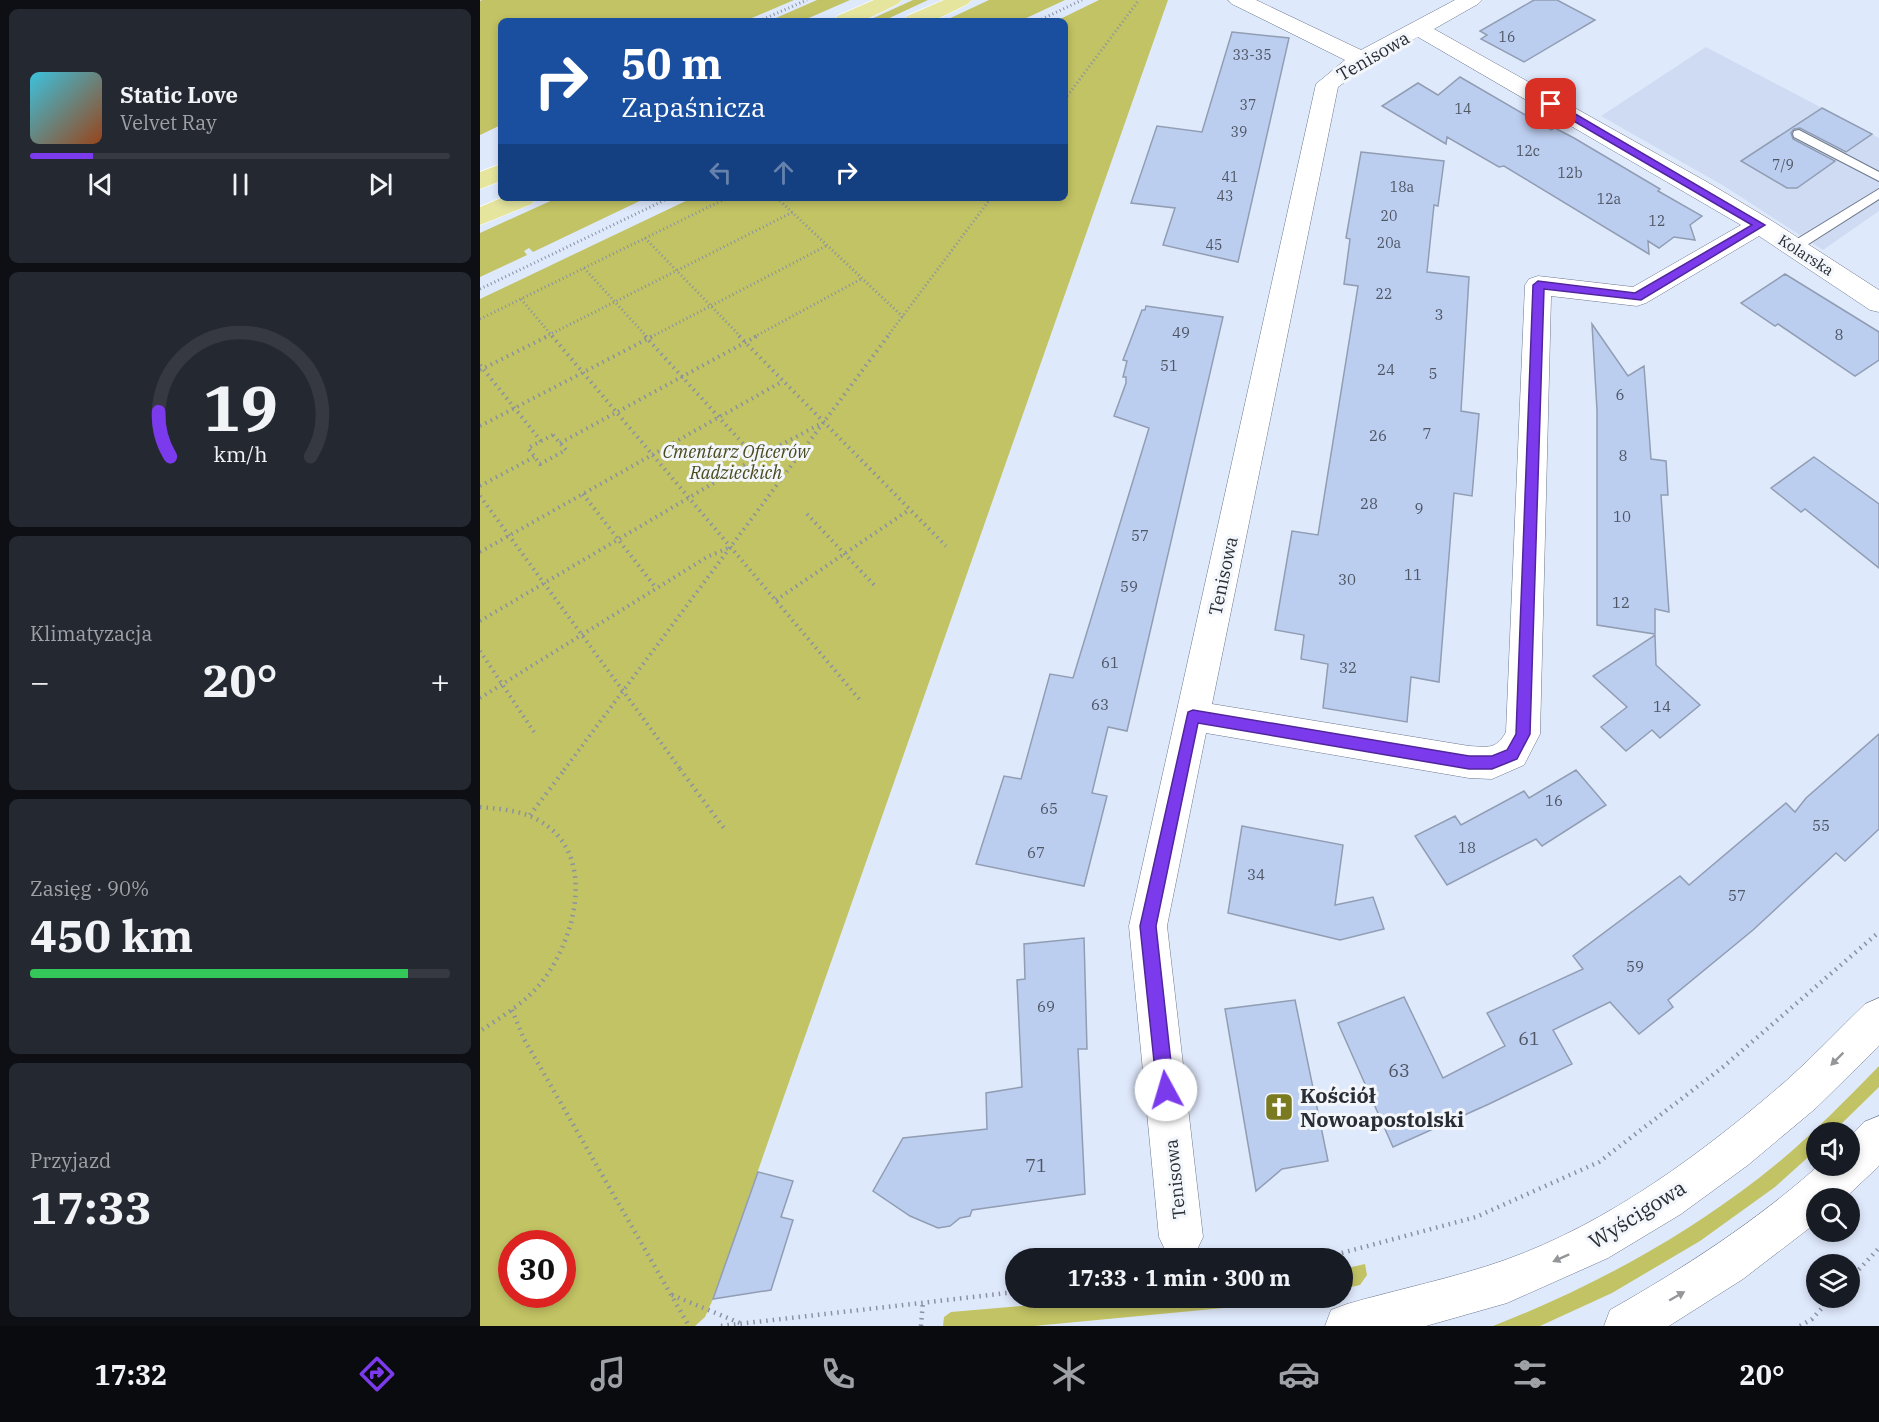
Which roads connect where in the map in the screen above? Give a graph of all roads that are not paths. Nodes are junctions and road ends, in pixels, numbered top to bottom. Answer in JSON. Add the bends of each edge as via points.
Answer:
{"nodes":[{"id":1,"x":891,"y":0,"type":"edge"},
{"id":2,"x":961,"y":0,"type":"edge"},
{"id":3,"x":1239,"y":0,"type":"edge"},
{"id":4,"x":1471,"y":0,"type":"edge"},
{"id":5,"x":852,"y":18,"type":"edge"},
{"id":6,"x":922,"y":18,"type":"edge"},
{"id":7,"x":1419,"y":30,"type":"junction"},
{"id":8,"x":1361,"y":59,"type":"junction"},
{"id":9,"x":1799,"y":134,"type":"dead end"},
{"id":10,"x":498,"y":173,"type":"edge"},
{"id":11,"x":1879,"y":177,"type":"edge"},
{"id":12,"x":480,"y":181,"type":"edge"},
{"id":13,"x":1879,"y":193,"type":"edge"},
{"id":14,"x":517,"y":201,"type":"edge"},
{"id":15,"x":480,"y":218,"type":"edge"},
{"id":16,"x":1760,"y":225,"type":"junction"},
{"id":17,"x":1794,"y":247,"type":"junction"},
{"id":18,"x":1879,"y":303,"type":"edge"},
{"id":19,"x":1193,"y":716,"type":"junction"},
{"id":20,"x":1879,"y":1018,"type":"edge"},
{"id":21,"x":1879,"y":1137,"type":"edge"},
{"id":22,"x":1181,"y":1237,"type":"dead end"},
{"id":23,"x":1347,"y":1326,"type":"edge"},
{"id":24,"x":1626,"y":1326,"type":"edge"}],
"edges":[{"from":1,"to":5,"type":"main road"},
{"from":2,"to":6,"type":"main road"},
{"from":3,"to":8,"type":"street"},
{"from":4,"to":7,"type":"street","name":"Tenisowa"},
{"from":7,"to":8,"type":"street","name":"Tenisowa"},
{"from":7,"to":16,"type":"street","name":"Kolarska"},
{"from":8,"to":19,"type":"street","name":"Tenisowa","via":[[1326,84]]},
{"from":9,"to":11,"type":"lane"},
{"from":10,"to":12,"type":"main road"},
{"from":13,"to":17,"type":"lane"},
{"from":14,"to":15,"type":"main road"},
{"from":16,"to":17,"type":"street","name":"Kolarska"},
{"from":16,"to":19,"type":"street","via":[[1637,297],[1538,285],[1523,734],[1512,754],[1492,763],[1469,762]]},
{"from":17,"to":18,"type":"street","name":"Kolarska"},
{"from":19,"to":22,"type":"street","name":"Tenisowa","via":[[1148,926]]},
{"from":20,"to":23,"type":"street","name":"Wyścigowa","one_way":true,"via":[[1802,1094],[1734,1150],[1666,1199],[1593,1243],[1507,1281]]},
{"from":24,"to":21,"type":"street","one_way":true,"via":[[1738,1258],[1786,1223]]}]}
